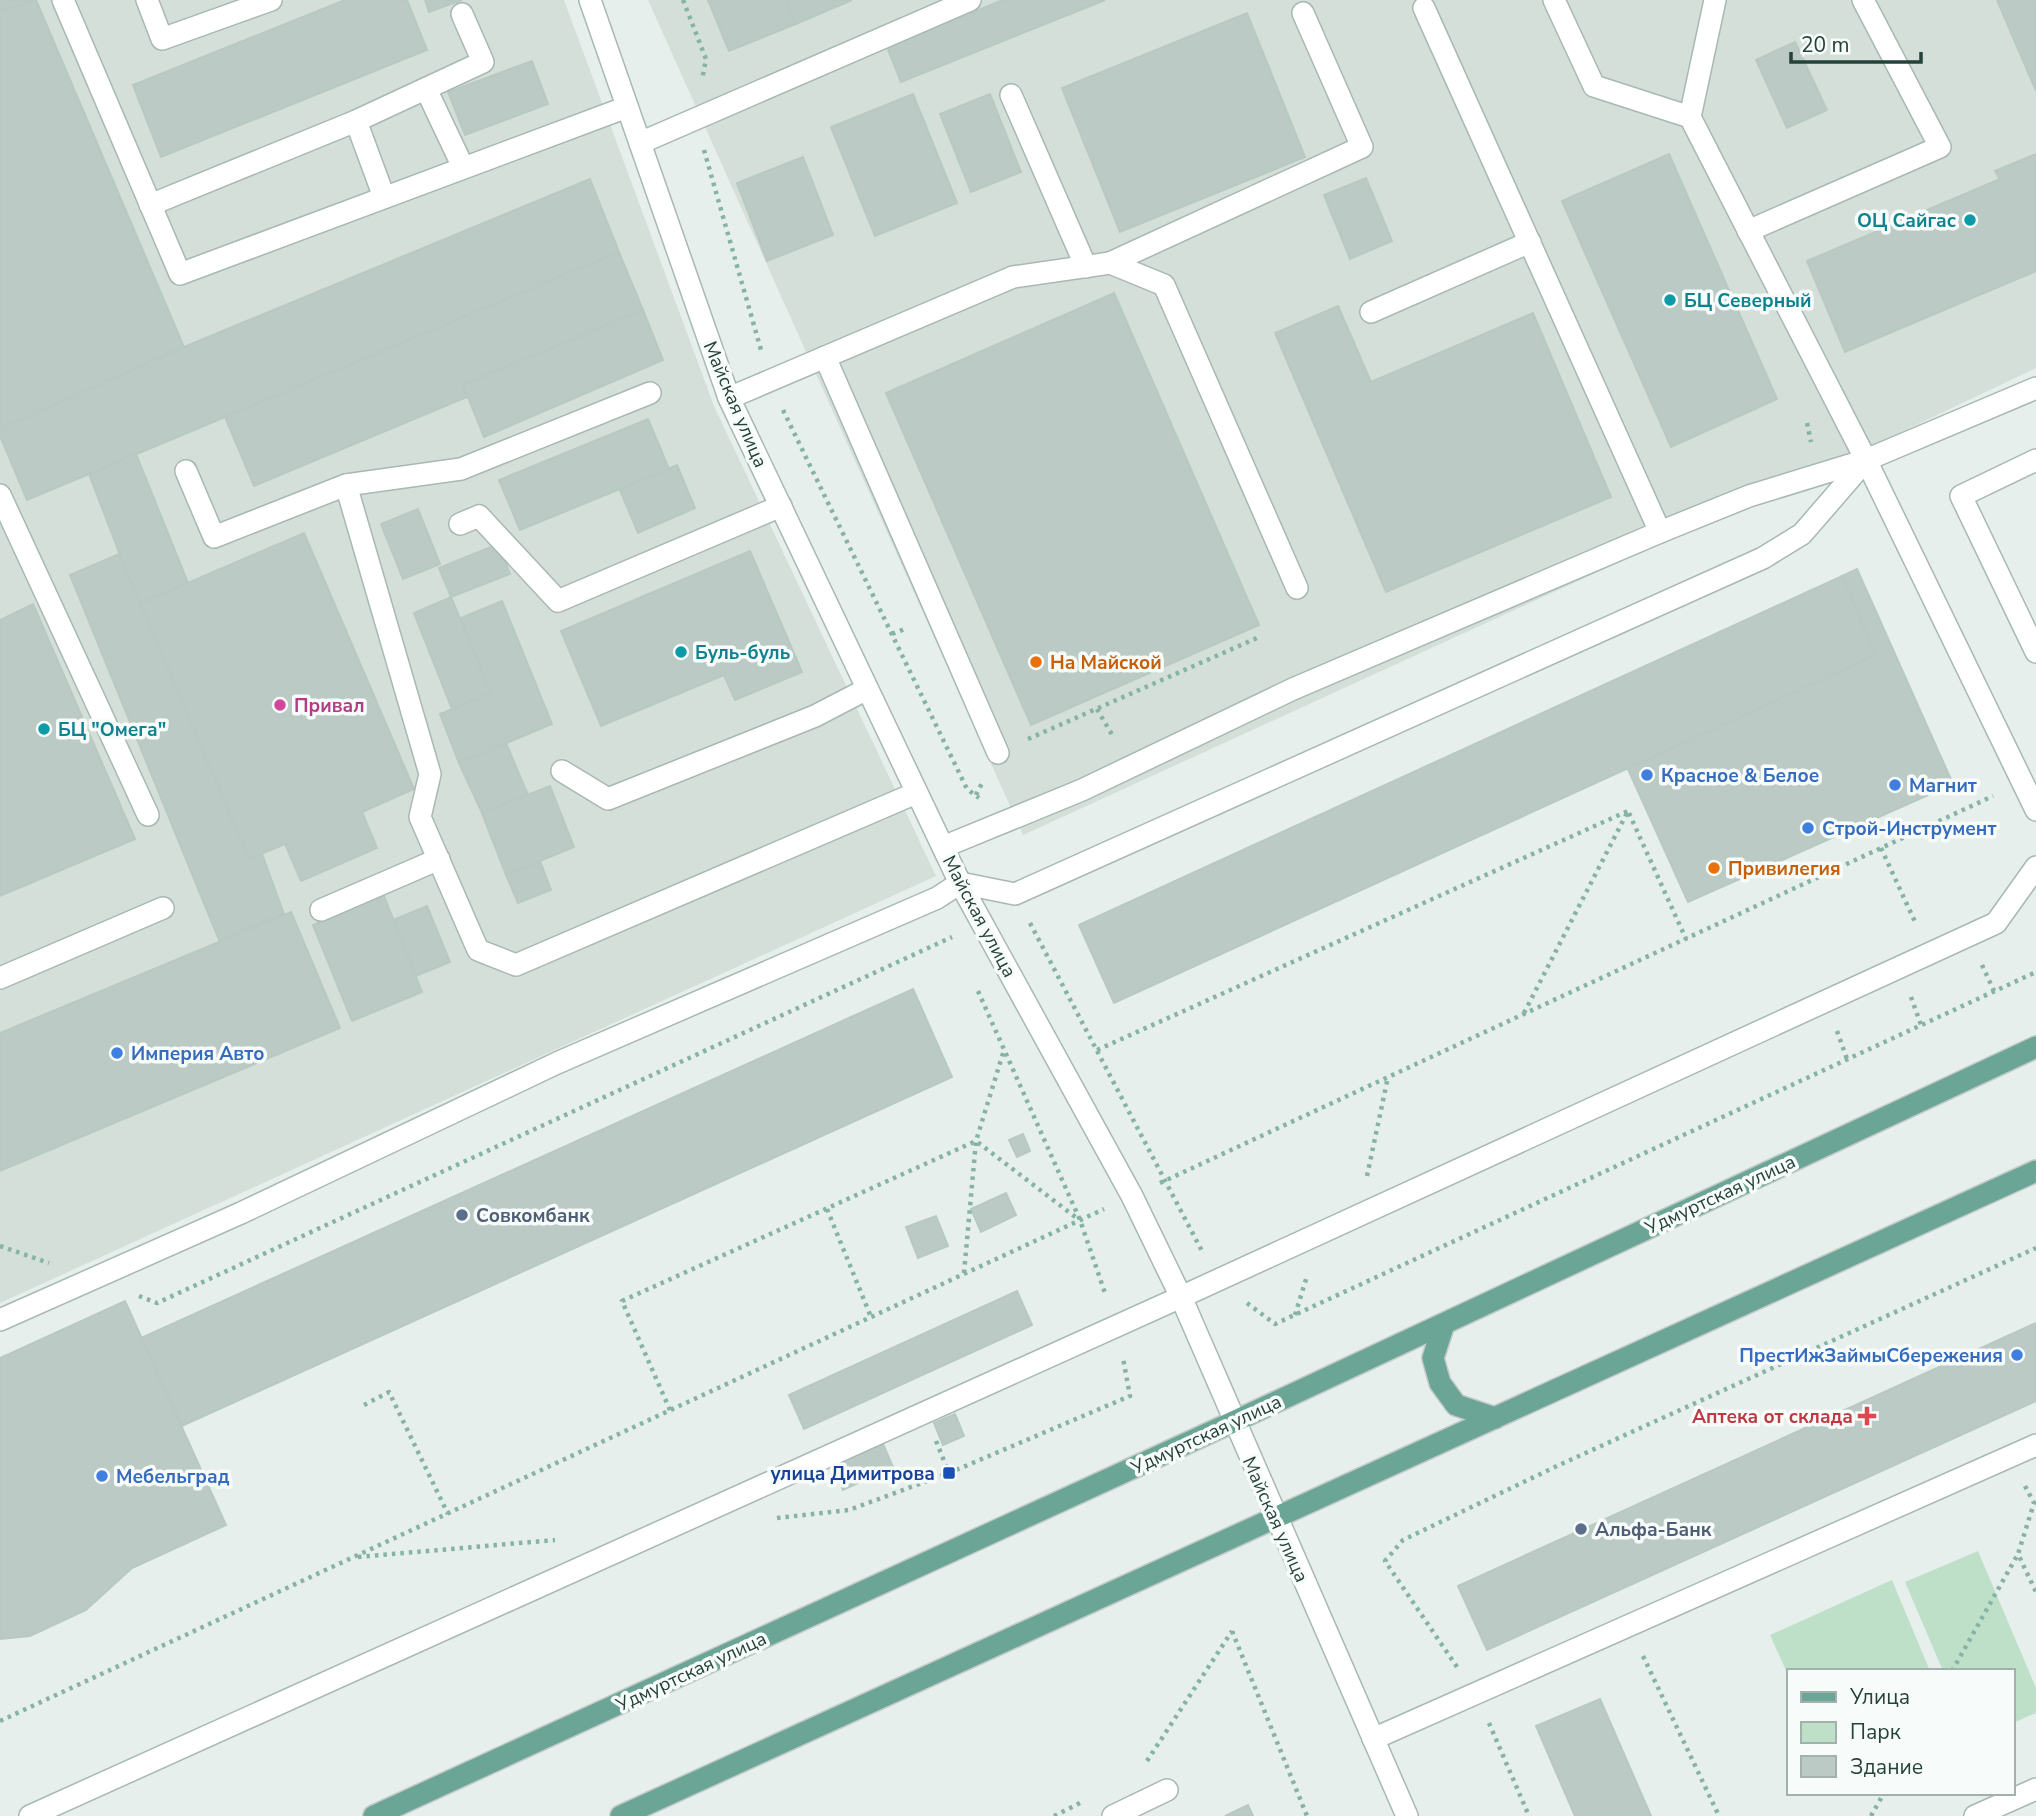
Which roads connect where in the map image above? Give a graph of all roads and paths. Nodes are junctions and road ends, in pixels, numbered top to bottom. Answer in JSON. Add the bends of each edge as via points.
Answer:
{"nodes":[{"id":1,"x":63,"y":0,"type":"edge"},
{"id":2,"x":147,"y":0,"type":"edge"},
{"id":3,"x":271,"y":0,"type":"edge"},
{"id":4,"x":590,"y":0,"type":"edge"},
{"id":5,"x":683,"y":0,"type":"edge"},
{"id":6,"x":970,"y":0,"type":"edge"},
{"id":7,"x":1555,"y":0,"type":"edge"},
{"id":8,"x":1715,"y":0,"type":"edge"},
{"id":9,"x":1863,"y":0,"type":"edge"},
{"id":10,"x":1424,"y":8,"type":"dead end"},
{"id":11,"x":1303,"y":13,"type":"dead end"},
{"id":12,"x":462,"y":14,"type":"dead end"},
{"id":13,"x":426,"y":89,"type":"junction"},
{"id":14,"x":1011,"y":95,"type":"dead end"},
{"id":15,"x":627,"y":107,"type":"junction"},
{"id":16,"x":695,"y":117,"type":"junction"},
{"id":17,"x":1690,"y":117,"type":"junction"},
{"id":18,"x":356,"y":121,"type":"junction"},
{"id":19,"x":640,"y":143,"type":"junction"},
{"id":20,"x":463,"y":167,"type":"junction"},
{"id":21,"x":384,"y":197,"type":"junction"},
{"id":22,"x":150,"y":205,"type":"junction"},
{"id":23,"x":1748,"y":232,"type":"junction"},
{"id":24,"x":1530,"y":242,"type":"junction"},
{"id":25,"x":1110,"y":263,"type":"junction"},
{"id":26,"x":1086,"y":267,"type":"junction"},
{"id":27,"x":1371,"y":312,"type":"dead end"},
{"id":28,"x":825,"y":356,"type":"junction"},
{"id":29,"x":1820,"y":376,"type":"junction"},
{"id":30,"x":769,"y":381,"type":"junction"},
{"id":31,"x":2036,"y":388,"type":"edge"},
{"id":32,"x":650,"y":393,"type":"dead end"},
{"id":33,"x":730,"y":398,"type":"junction"},
{"id":34,"x":1803,"y":453,"type":"dead end"},
{"id":35,"x":1866,"y":460,"type":"junction"},
{"id":36,"x":2036,"y":460,"type":"edge"},
{"id":37,"x":186,"y":471,"type":"dead end"},
{"id":38,"x":346,"y":485,"type":"junction"},
{"id":39,"x":0,"y":495,"type":"edge"},
{"id":40,"x":781,"y":506,"type":"junction"},
{"id":41,"x":460,"y":524,"type":"dead end"},
{"id":42,"x":1660,"y":532,"type":"junction"},
{"id":43,"x":1297,"y":588,"type":"dead end"},
{"id":44,"x":1257,"y":638,"type":"dead end"},
{"id":45,"x":2036,"y":652,"type":"edge"},
{"id":46,"x":867,"y":689,"type":"junction"},
{"id":47,"x":1097,"y":709,"type":"junction"},
{"id":48,"x":1116,"y":740,"type":"dead end"},
{"id":49,"x":998,"y":752,"type":"joint"},
{"id":50,"x":562,"y":771,"type":"dead end"},
{"id":51,"x":2022,"y":783,"type":"junction"},
{"id":52,"x":916,"y":793,"type":"junction"},
{"id":53,"x":987,"y":803,"type":"dead end"},
{"id":54,"x":2036,"y":810,"type":"edge"},
{"id":55,"x":1628,"y":811,"type":"junction"},
{"id":56,"x":148,"y":815,"type":"dead end"},
{"id":57,"x":943,"y":847,"type":"junction"},
{"id":58,"x":1881,"y":848,"type":"junction"},
{"id":59,"x":439,"y":859,"type":"junction"},
{"id":60,"x":2036,"y":867,"type":"edge"},
{"id":61,"x":960,"y":883,"type":"junction"},
{"id":62,"x":1015,"y":894,"type":"junction"},
{"id":63,"x":937,"y":898,"type":"junction"},
{"id":64,"x":163,"y":908,"type":"dead end"},
{"id":65,"x":321,"y":910,"type":"dead end"},
{"id":66,"x":984,"y":925,"type":"junction"},
{"id":67,"x":954,"y":936,"type":"junction"},
{"id":68,"x":1686,"y":939,"type":"junction"},
{"id":69,"x":959,"y":948,"type":"dead end"},
{"id":70,"x":1930,"y":954,"type":"junction"},
{"id":71,"x":2036,"y":972,"type":"edge"},
{"id":72,"x":0,"y":978,"type":"edge"},
{"id":73,"x":976,"y":986,"type":"dead end"},
{"id":74,"x":1524,"y":1014,"type":"junction"},
{"id":75,"x":2036,"y":1047,"type":"edge"},
{"id":76,"x":1004,"y":1050,"type":"junction"},
{"id":77,"x":1097,"y":1050,"type":"junction"},
{"id":78,"x":1388,"y":1077,"type":"junction"},
{"id":79,"x":976,"y":1141,"type":"junction"},
{"id":80,"x":2036,"y":1171,"type":"edge"},
{"id":81,"x":1166,"y":1180,"type":"junction"},
{"id":82,"x":1132,"y":1196,"type":"junction"},
{"id":83,"x":827,"y":1209,"type":"junction"},
{"id":84,"x":1358,"y":1215,"type":"junction"},
{"id":85,"x":1080,"y":1220,"type":"junction"},
{"id":86,"x":2036,"y":1248,"type":"edge"},
{"id":87,"x":964,"y":1274,"type":"junction"},
{"id":88,"x":94,"y":1278,"type":"junction"},
{"id":89,"x":1217,"y":1279,"type":"junction"},
{"id":90,"x":1181,"y":1297,"type":"junction"},
{"id":91,"x":871,"y":1317,"type":"junction"},
{"id":92,"x":0,"y":1320,"type":"edge"},
{"id":93,"x":1444,"y":1324,"type":"junction"},
{"id":94,"x":1116,"y":1326,"type":"junction"},
{"id":95,"x":364,"y":1405,"type":"dead end"},
{"id":96,"x":670,"y":1410,"type":"junction"},
{"id":97,"x":1495,"y":1418,"type":"junction"},
{"id":98,"x":1233,"y":1422,"type":"junction"},
{"id":99,"x":2036,"y":1445,"type":"edge"},
{"id":100,"x":2010,"y":1457,"type":"junction"},
{"id":101,"x":949,"y":1473,"type":"dead end"},
{"id":102,"x":447,"y":1514,"type":"junction"},
{"id":103,"x":1278,"y":1517,"type":"junction"},
{"id":104,"x":2018,"y":1554,"type":"junction"},
{"id":105,"x":2036,"y":1592,"type":"edge"},
{"id":106,"x":1629,"y":1627,"type":"junction"},
{"id":107,"x":1953,"y":1669,"type":"edge"},
{"id":108,"x":1477,"y":1695,"type":"junction"},
{"id":109,"x":0,"y":1721,"type":"edge"},
{"id":110,"x":1373,"y":1739,"type":"junction"},
{"id":111,"x":1146,"y":1763,"type":"dead end"},
{"id":112,"x":2036,"y":1789,"type":"edge"},
{"id":113,"x":1167,"y":1790,"type":"dead end"},
{"id":114,"x":1883,"y":1795,"type":"edge"},
{"id":115,"x":1090,"y":1798,"type":"dead end"},
{"id":116,"x":30,"y":1816,"type":"edge"},
{"id":117,"x":374,"y":1816,"type":"edge"},
{"id":118,"x":621,"y":1816,"type":"edge"},
{"id":119,"x":1054,"y":1816,"type":"edge"},
{"id":120,"x":1113,"y":1816,"type":"edge"},
{"id":121,"x":1307,"y":1816,"type":"edge"},
{"id":122,"x":1407,"y":1816,"type":"edge"},
{"id":123,"x":1529,"y":1816,"type":"edge"},
{"id":124,"x":1719,"y":1816,"type":"edge"},
{"id":125,"x":1871,"y":1816,"type":"edge"},
{"id":126,"x":1975,"y":1816,"type":"edge"}],
"edges":[{"from":1,"to":22,"type":"street"},
{"from":2,"to":3,"type":"street","via":[[162,39]]},
{"from":4,"to":15,"type":"street","name":"Майская улица"},
{"from":5,"to":16,"type":"path","via":[[706,59]]},
{"from":6,"to":16,"type":"street"},
{"from":7,"to":17,"type":"street","via":[[1594,86]]},
{"from":8,"to":17,"type":"street"},
{"from":9,"to":23,"type":"street","via":[[1940,146]]},
{"from":10,"to":24,"type":"street"},
{"from":11,"to":25,"type":"street","via":[[1362,147]]},
{"from":12,"to":13,"type":"street","via":[[483,62]]},
{"from":13,"to":18,"type":"street"},
{"from":13,"to":20,"type":"street"},
{"from":14,"to":26,"type":"street"},
{"from":15,"to":19,"type":"street","name":"Майская улица"},
{"from":15,"to":20,"type":"street"},
{"from":16,"to":19,"type":"street"},
{"from":16,"to":30,"type":"path"},
{"from":17,"to":23,"type":"street"},
{"from":18,"to":21,"type":"street"},
{"from":18,"to":22,"type":"street"},
{"from":19,"to":33,"type":"street","name":"Майская улица"},
{"from":20,"to":21,"type":"street"},
{"from":21,"to":22,"type":"street","via":[[180,274]]},
{"from":23,"to":29,"type":"street"},
{"from":24,"to":27,"type":"street"},
{"from":24,"to":42,"type":"street"},
{"from":25,"to":26,"type":"street"},
{"from":25,"to":43,"type":"street","via":[[1164,285]]},
{"from":26,"to":28,"type":"street","via":[[1013,277]]},
{"from":28,"to":30,"type":"street"},
{"from":28,"to":49,"type":"street"},
{"from":29,"to":34,"type":"path","via":[[1803,399],[1812,444]]},
{"from":29,"to":35,"type":"street"},
{"from":30,"to":33,"type":"street"},
{"from":30,"to":53,"type":"path","via":[[967,789]]},
{"from":31,"to":35,"type":"street"},
{"from":32,"to":38,"type":"street","via":[[461,469]]},
{"from":33,"to":40,"type":"street","name":"Майская улица"},
{"from":35,"to":42,"type":"street","via":[[1749,496]]},
{"from":35,"to":51,"type":"street"},
{"from":35,"to":62,"type":"street","via":[[1802,534],[1763,558]]},
{"from":36,"to":45,"type":"street","via":[[1961,496]]},
{"from":37,"to":38,"type":"street","via":[[214,537]]},
{"from":38,"to":59,"type":"street","via":[[430,774],[420,817]]},
{"from":39,"to":56,"type":"street"},
{"from":40,"to":41,"type":"street","via":[[558,601],[479,516]]},
{"from":40,"to":46,"type":"street","name":"Майская улица"},
{"from":42,"to":57,"type":"street","via":[[1293,689],[1082,790]]},
{"from":44,"to":47,"type":"path"},
{"from":46,"to":50,"type":"street","via":[[815,716],[608,799]]},
{"from":46,"to":52,"type":"street","name":"Майская улица"},
{"from":47,"to":48,"type":"path"},
{"from":47,"to":49,"type":"path"},
{"from":51,"to":54,"type":"street"},
{"from":51,"to":58,"type":"path"},
{"from":52,"to":57,"type":"street","name":"Майская улица"},
{"from":52,"to":59,"type":"street","via":[[516,965],[478,950]]},
{"from":55,"to":68,"type":"path"},
{"from":55,"to":74,"type":"path"},
{"from":55,"to":77,"type":"path"},
{"from":57,"to":61,"type":"street","name":"Майская улица"},
{"from":58,"to":68,"type":"path"},
{"from":58,"to":70,"type":"path"},
{"from":59,"to":65,"type":"street"},
{"from":60,"to":70,"type":"street","via":[[1996,923]]},
{"from":61,"to":62,"type":"street"},
{"from":61,"to":63,"type":"street"},
{"from":61,"to":66,"type":"street","name":"Майская улица"},
{"from":62,"to":77,"type":"path"},
{"from":63,"to":67,"type":"path"},
{"from":63,"to":88,"type":"street","via":[[557,1063]]},
{"from":64,"to":72,"type":"street"},
{"from":66,"to":67,"type":"path"},
{"from":66,"to":82,"type":"street","name":"Майская улица"},
{"from":67,"to":69,"type":"path"},
{"from":67,"to":88,"type":"path","via":[[157,1303]]},
{"from":68,"to":74,"type":"path"},
{"from":70,"to":84,"type":"street"},
{"from":71,"to":89,"type":"path","via":[[1275,1324]]},
{"from":73,"to":76,"type":"path"},
{"from":74,"to":78,"type":"path"},
{"from":75,"to":93,"type":"main road","name":"Удмуртская улица"},
{"from":76,"to":79,"type":"path"},
{"from":76,"to":85,"type":"path"},
{"from":77,"to":81,"type":"path"},
{"from":78,"to":81,"type":"path"},
{"from":78,"to":84,"type":"path"},
{"from":79,"to":83,"type":"path"},
{"from":79,"to":85,"type":"path"},
{"from":79,"to":87,"type":"path"},
{"from":80,"to":97,"type":"main road"},
{"from":81,"to":82,"type":"path"},
{"from":81,"to":89,"type":"path"},
{"from":82,"to":85,"type":"path"},
{"from":82,"to":90,"type":"street","name":"Майская улица"},
{"from":83,"to":91,"type":"path"},
{"from":83,"to":96,"type":"path","via":[[622,1301]]},
{"from":84,"to":89,"type":"street"},
{"from":85,"to":87,"type":"path"},
{"from":85,"to":94,"type":"path"},
{"from":86,"to":108,"type":"path","via":[[1403,1540],[1385,1561]]},
{"from":87,"to":91,"type":"path"},
{"from":88,"to":92,"type":"street"},
{"from":89,"to":90,"type":"street"},
{"from":90,"to":94,"type":"street"},
{"from":90,"to":98,"type":"street","name":"Майская улица"},
{"from":91,"to":96,"type":"path"},
{"from":93,"to":97,"type":"main road","via":[[1433,1358],[1440,1383],[1456,1405]]},
{"from":93,"to":98,"type":"main road","name":"Удмуртская улица"},
{"from":94,"to":101,"type":"path","via":[[1130,1396]]},
{"from":94,"to":116,"type":"street"},
{"from":95,"to":102,"type":"path","via":[[389,1392]]},
{"from":96,"to":102,"type":"path"},
{"from":97,"to":103,"type":"main road"},
{"from":98,"to":103,"type":"street","name":"Майская улица"},
{"from":98,"to":117,"type":"main road","name":"Удмуртская улица"},
{"from":99,"to":100,"type":"street"},
{"from":100,"to":104,"type":"path","via":[[2034,1503]]},
{"from":100,"to":106,"type":"street"},
{"from":102,"to":109,"type":"path"},
{"from":103,"to":110,"type":"street","name":"Майская улица"},
{"from":103,"to":118,"type":"main road"},
{"from":104,"to":105,"type":"path"},
{"from":104,"to":107,"type":"path"},
{"from":106,"to":108,"type":"street"},
{"from":106,"to":124,"type":"path"},
{"from":108,"to":110,"type":"street"},
{"from":108,"to":123,"type":"path"},
{"from":110,"to":122,"type":"street","name":"Майская улица"},
{"from":111,"to":121,"type":"path","via":[[1232,1631]]},
{"from":112,"to":126,"type":"street"},
{"from":113,"to":120,"type":"street"},
{"from":114,"to":125,"type":"path"},
{"from":115,"to":119,"type":"path"}]}
